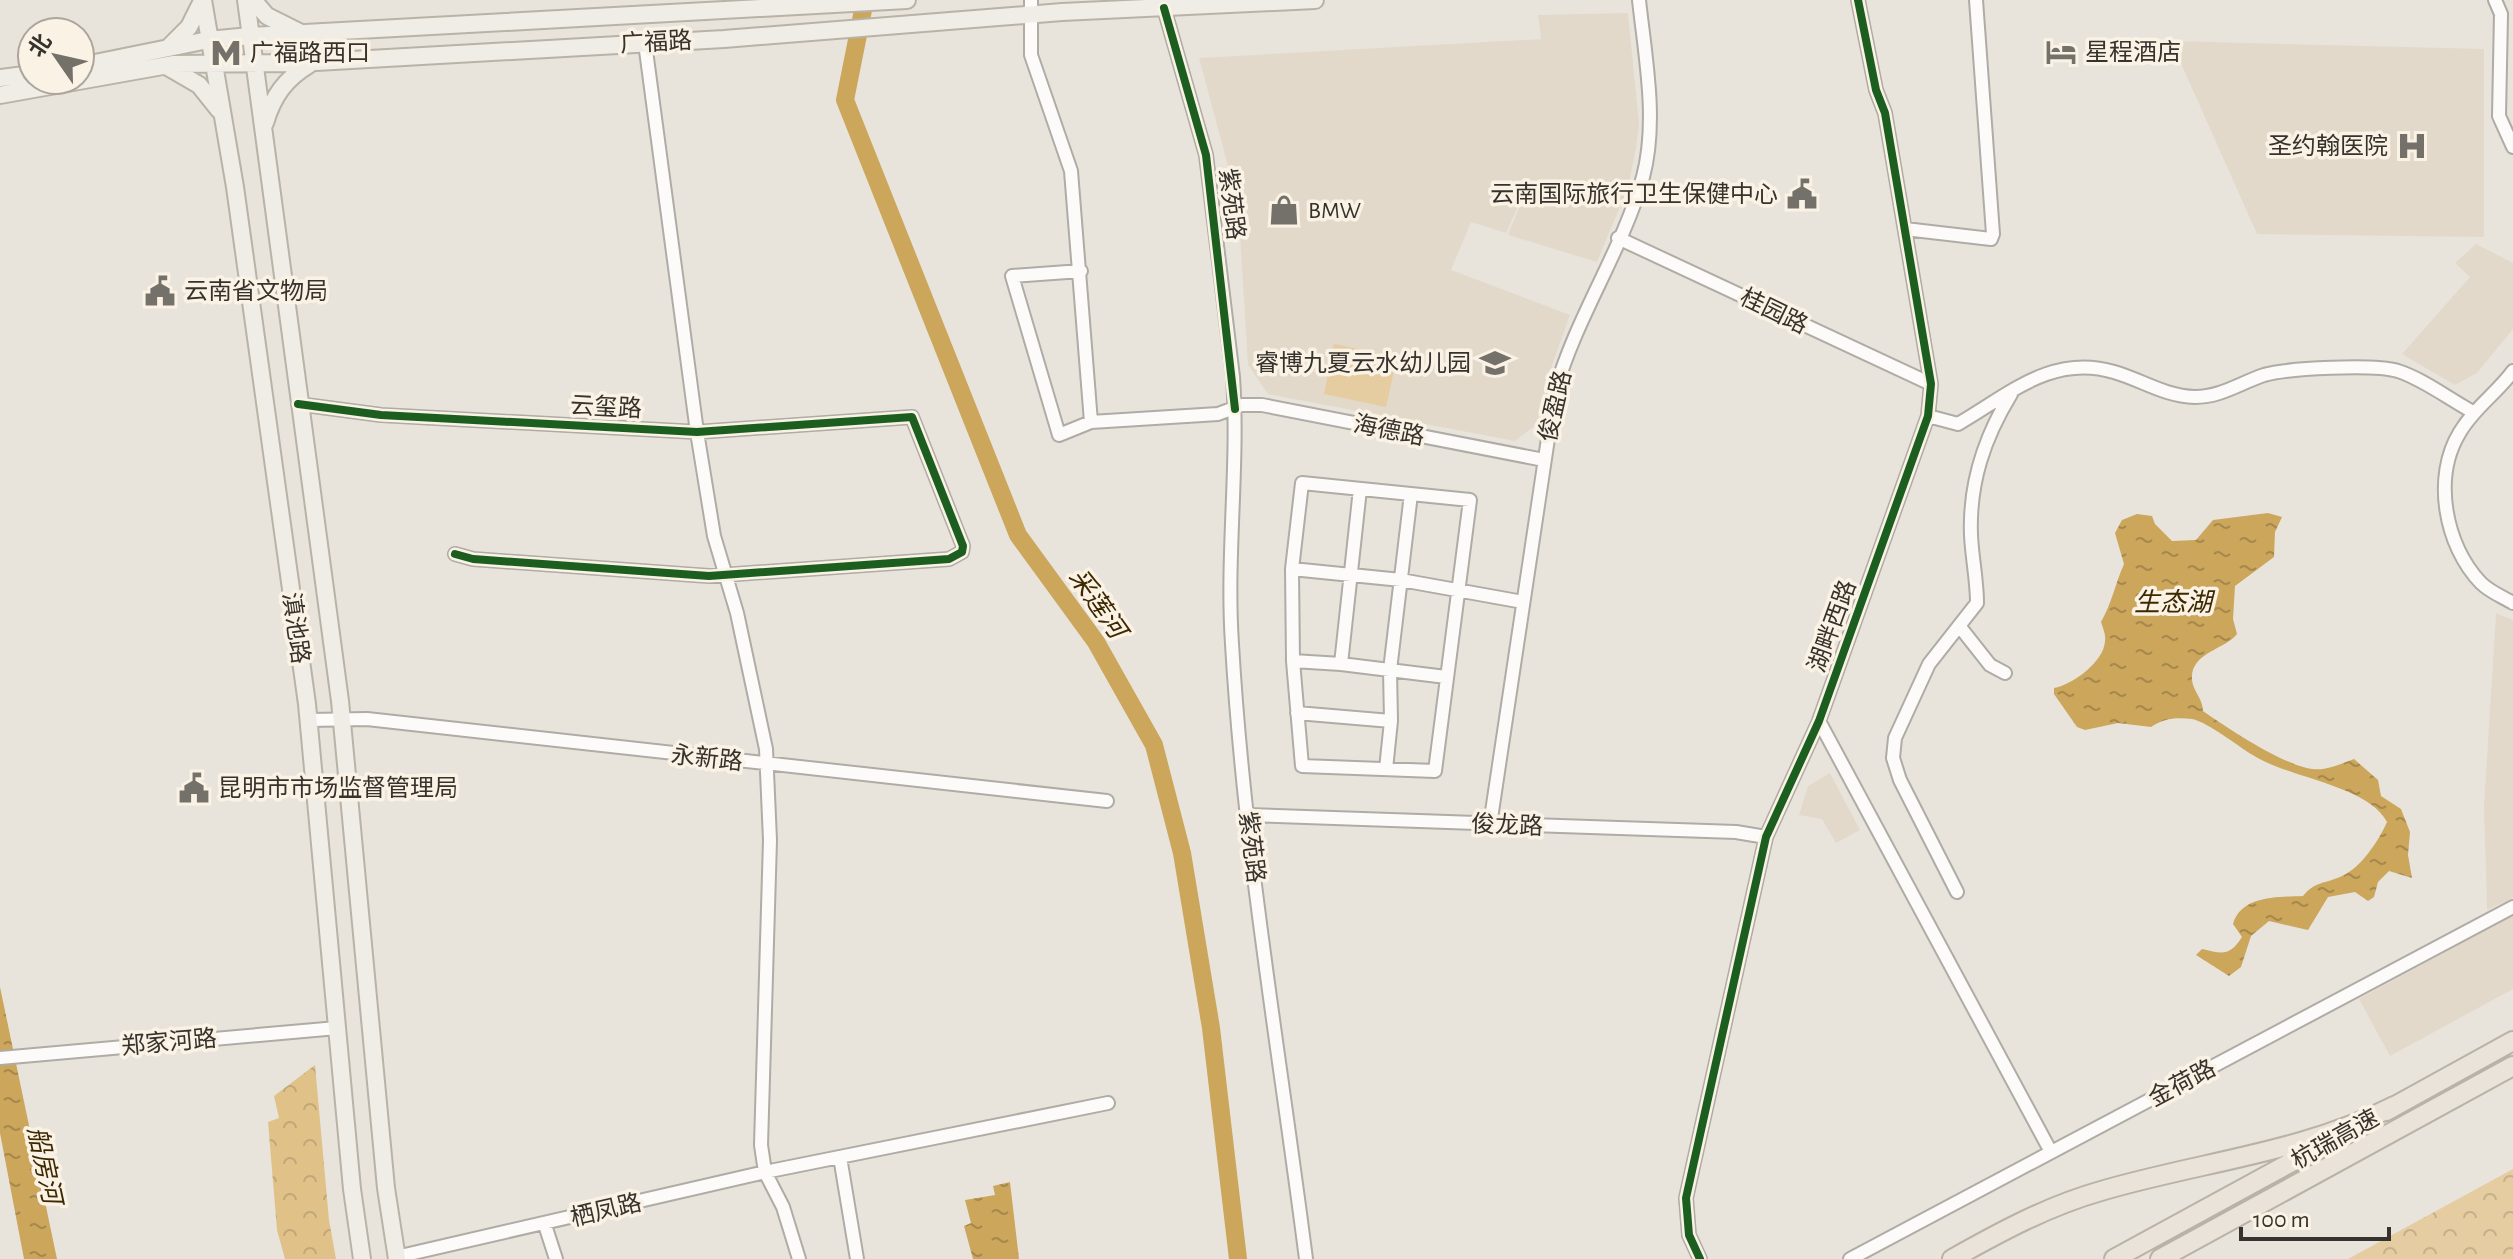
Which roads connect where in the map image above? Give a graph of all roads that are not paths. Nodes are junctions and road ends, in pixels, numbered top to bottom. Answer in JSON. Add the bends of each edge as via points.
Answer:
{"nodes":[{"id":1,"x":203,"y":0,"type":"edge"},
{"id":2,"x":246,"y":0,"type":"edge"},
{"id":3,"x":253,"y":0,"type":"edge"},
{"id":4,"x":907,"y":0,"type":"edge"},
{"id":5,"x":1315,"y":0,"type":"edge"},
{"id":6,"x":1639,"y":0,"type":"edge"},
{"id":7,"x":1858,"y":0,"type":"edge"},
{"id":8,"x":1976,"y":0,"type":"edge"},
{"id":9,"x":2495,"y":0,"type":"edge"},
{"id":10,"x":880,"y":1,"type":"edge"},
{"id":11,"x":1031,"y":7,"type":"edge"},
{"id":12,"x":1164,"y":8,"type":"junction"},
{"id":13,"x":304,"y":34,"type":"junction"},
{"id":14,"x":250,"y":36,"type":"junction"},
{"id":15,"x":208,"y":40,"type":"junction"},
{"id":16,"x":645,"y":43,"type":"junction"},
{"id":17,"x":167,"y":48,"type":"junction"},
{"id":18,"x":315,"y":62,"type":"junction"},
{"id":19,"x":96,"y":63,"type":"edge"},
{"id":20,"x":212,"y":63,"type":"junction"},
{"id":21,"x":254,"y":64,"type":"junction"},
{"id":22,"x":166,"y":66,"type":"junction"},
{"id":23,"x":0,"y":95,"type":"edge"},
{"id":24,"x":221,"y":113,"type":"junction"},
{"id":25,"x":263,"y":128,"type":"junction"},
{"id":26,"x":2513,"y":147,"type":"edge"},
{"id":27,"x":1905,"y":229,"type":"junction"},
{"id":28,"x":1618,"y":238,"type":"junction"},
{"id":29,"x":1081,"y":271,"type":"junction"},
{"id":30,"x":2513,"y":371,"type":"edge"},
{"id":31,"x":1931,"y":384,"type":"junction"},
{"id":32,"x":2017,"y":384,"type":"junction"},
{"id":33,"x":298,"y":404,"type":"junction"},
{"id":34,"x":1235,"y":409,"type":"junction"},
{"id":35,"x":2473,"y":412,"type":"junction"},
{"id":36,"x":1928,"y":416,"type":"junction"},
{"id":37,"x":1091,"y":422,"type":"junction"},
{"id":38,"x":697,"y":432,"type":"junction"},
{"id":39,"x":1544,"y":460,"type":"junction"},
{"id":40,"x":1360,"y":489,"type":"junction"},
{"id":41,"x":1411,"y":494,"type":"junction"},
{"id":42,"x":455,"y":554,"type":"dead end"},
{"id":43,"x":1292,"y":569,"type":"junction"},
{"id":44,"x":724,"y":574,"type":"junction"},
{"id":45,"x":1349,"y":574,"type":"junction"},
{"id":46,"x":1401,"y":580,"type":"junction"},
{"id":47,"x":1456,"y":589,"type":"junction"},
{"id":48,"x":1523,"y":602,"type":"junction"},
{"id":49,"x":2513,"y":603,"type":"edge"},
{"id":50,"x":1960,"y":627,"type":"junction"},
{"id":51,"x":1293,"y":661,"type":"junction"},
{"id":52,"x":1341,"y":664,"type":"junction"},
{"id":53,"x":1390,"y":670,"type":"junction"},
{"id":54,"x":2005,"y":673,"type":"dead end"},
{"id":55,"x":1446,"y":677,"type":"junction"},
{"id":56,"x":1297,"y":713,"type":"junction"},
{"id":57,"x":342,"y":717,"type":"junction"},
{"id":58,"x":309,"y":720,"type":"junction"},
{"id":59,"x":1391,"y":721,"type":"junction"},
{"id":60,"x":1819,"y":721,"type":"junction"},
{"id":61,"x":767,"y":765,"type":"junction"},
{"id":62,"x":1386,"y":769,"type":"junction"},
{"id":63,"x":1107,"y":801,"type":"dead end"},
{"id":64,"x":1247,"y":815,"type":"junction"},
{"id":65,"x":1490,"y":825,"type":"junction"},
{"id":66,"x":1766,"y":837,"type":"junction"},
{"id":67,"x":1957,"y":892,"type":"dead end"},
{"id":68,"x":2513,"y":907,"type":"edge"},
{"id":69,"x":337,"y":1028,"type":"junction"},
{"id":70,"x":2513,"y":1041,"type":"edge"},
{"id":71,"x":0,"y":1058,"type":"edge"},
{"id":72,"x":2513,"y":1066,"type":"edge"},
{"id":73,"x":1108,"y":1103,"type":"dead end"},
{"id":74,"x":2386,"y":1110,"type":"junction"},
{"id":75,"x":2051,"y":1152,"type":"junction"},
{"id":76,"x":840,"y":1157,"type":"junction"},
{"id":77,"x":765,"y":1172,"type":"junction"},
{"id":78,"x":2285,"y":1191,"type":"junction"},
{"id":79,"x":545,"y":1225,"type":"junction"},
{"id":80,"x":396,"y":1258,"type":"edge"},
{"id":81,"x":362,"y":1259,"type":"edge"},
{"id":82,"x":556,"y":1259,"type":"edge"},
{"id":83,"x":799,"y":1259,"type":"edge"},
{"id":84,"x":857,"y":1259,"type":"edge"},
{"id":85,"x":1306,"y":1259,"type":"edge"},
{"id":86,"x":1700,"y":1259,"type":"edge"},
{"id":87,"x":1850,"y":1259,"type":"edge"},
{"id":88,"x":1952,"y":1259,"type":"edge"},
{"id":89,"x":2114,"y":1259,"type":"edge"},
{"id":90,"x":2160,"y":1259,"type":"edge"},
{"id":91,"x":2179,"y":1259,"type":"edge"}],
"edges":[{"from":1,"to":15,"type":"main road","name":"滇池路"},
{"from":1,"to":17,"type":"main road","via":[[189,27]]},
{"from":2,"to":14,"type":"main road","name":"滇池路"},
{"from":3,"to":13,"type":"main road","via":[[284,28]]},
{"from":4,"to":10,"type":"main road","name":"广福路"},
{"from":5,"to":12,"type":"main road","name":"广福路"},
{"from":6,"to":28,"type":"street","name":"俊盈路","via":[[1648,138],[1643,175]]},
{"from":7,"to":27,"type":"street","name":"湖畔西路"},
{"from":8,"to":27,"type":"street","via":[[1993,234],[1991,239],[1977,239]]},
{"from":9,"to":26,"type":"street","via":[[2501,14],[2499,116]]},
{"from":10,"to":13,"type":"main road","name":"广福路"},
{"from":11,"to":12,"type":"main road","name":"广福路"},
{"from":11,"to":16,"type":"main road","name":"广福路","via":[[876,29]]},
{"from":11,"to":29,"type":"street","via":[[1031,55],[1071,171]]},
{"from":12,"to":34,"type":"street","name":"紫苑路","via":[[1206,155]]},
{"from":13,"to":14,"type":"main road","name":"广福路"},
{"from":14,"to":15,"type":"main road","name":"广福路"},
{"from":14,"to":21,"type":"main road","name":"滇池路"},
{"from":15,"to":17,"type":"main road","name":"广福路"},
{"from":15,"to":20,"type":"main road","name":"滇池路"},
{"from":16,"to":18,"type":"main road","name":"广福路"},
{"from":16,"to":38,"type":"street"},
{"from":17,"to":19,"type":"main road","name":"广福路"},
{"from":18,"to":21,"type":"main road","name":"广福路"},
{"from":18,"to":25,"type":"main road","via":[[284,83]]},
{"from":20,"to":21,"type":"main road","name":"广福路"},
{"from":20,"to":22,"type":"main road","name":"广福路"},
{"from":20,"to":24,"type":"main road","name":"滇池路"},
{"from":21,"to":25,"type":"main road","name":"滇池路"},
{"from":22,"to":23,"type":"main road","name":"广福路"},
{"from":22,"to":24,"type":"main road","via":[[199,85]]},
{"from":24,"to":58,"type":"main road","name":"滇池路"},
{"from":25,"to":33,"type":"main road","name":"滇池路"},
{"from":27,"to":31,"type":"street","name":"湖畔西路"},
{"from":28,"to":31,"type":"street","name":"桂园路"},
{"from":28,"to":39,"type":"street","name":"俊盈路","via":[[1562,370]]},
{"from":29,"to":37,"type":"street"},
{"from":29,"to":37,"type":"street","name":"海德路","via":[[1012,276],[1059,435]]},
{"from":30,"to":35,"type":"street"},
{"from":31,"to":36,"type":"street","name":"湖畔西路"},
{"from":32,"to":35,"type":"street","via":[[2045,373],[2092,367],[2166,393],[2194,397],[2223,393],[2278,373],[2373,366],[2399,371]]},
{"from":32,"to":36,"type":"street","via":[[1958,424]]},
{"from":32,"to":50,"type":"street","via":[[1986,438],[1978,465],[1971,537],[1977,603]]},
{"from":33,"to":38,"type":"street","name":"云玺路","via":[[381,415]]},
{"from":33,"to":57,"type":"main road","name":"滇池路"},
{"from":34,"to":37,"type":"street","name":"海德路"},
{"from":34,"to":39,"type":"street","name":"海德路","via":[[1262,405]]},
{"from":34,"to":64,"type":"street","name":"紫苑路","via":[[1231,641]]},
{"from":35,"to":49,"type":"street","via":[[2451,451],[2446,511],[2452,535],[2481,583]]},
{"from":36,"to":60,"type":"street","name":"湖畔西路"},
{"from":38,"to":44,"type":"street"},
{"from":38,"to":44,"type":"street","name":"云玺路","via":[[912,417],[962,552],[949,559]]},
{"from":39,"to":48,"type":"street","name":"俊盈路"},
{"from":40,"to":41,"type":"street"},
{"from":40,"to":43,"type":"street","via":[[1302,483]]},
{"from":40,"to":45,"type":"street"},
{"from":41,"to":46,"type":"street"},
{"from":41,"to":47,"type":"street","via":[[1470,500]]},
{"from":42,"to":44,"type":"street"},
{"from":43,"to":45,"type":"street"},
{"from":43,"to":51,"type":"street"},
{"from":44,"to":61,"type":"street","via":[[737,613]]},
{"from":45,"to":46,"type":"street"},
{"from":45,"to":52,"type":"street"},
{"from":46,"to":47,"type":"street"},
{"from":46,"to":53,"type":"street"},
{"from":47,"to":48,"type":"street"},
{"from":47,"to":55,"type":"street"},
{"from":48,"to":65,"type":"street","name":"俊盈路"},
{"from":50,"to":54,"type":"street","via":[[1990,665]]},
{"from":50,"to":67,"type":"street","via":[[1929,664],[1895,738],[1893,758]]},
{"from":51,"to":52,"type":"street"},
{"from":51,"to":56,"type":"street"},
{"from":52,"to":53,"type":"street"},
{"from":53,"to":55,"type":"street"},
{"from":53,"to":59,"type":"street"},
{"from":55,"to":62,"type":"street","via":[[1435,771]]},
{"from":56,"to":59,"type":"street"},
{"from":56,"to":62,"type":"street","via":[[1302,766]]},
{"from":57,"to":58,"type":"street","name":"永新路"},
{"from":57,"to":61,"type":"street","name":"永新路"},
{"from":57,"to":80,"type":"main road","name":"滇池路"},
{"from":58,"to":69,"type":"main road","name":"滇池路"},
{"from":59,"to":62,"type":"street"},
{"from":60,"to":66,"type":"street","name":"湖畔西路"},
{"from":60,"to":75,"type":"street"},
{"from":61,"to":63,"type":"street","name":"永新路"},
{"from":61,"to":77,"type":"street","via":[[770,840],[761,1145]]},
{"from":64,"to":65,"type":"street","name":"俊龙路"},
{"from":64,"to":85,"type":"street","name":"紫苑路"},
{"from":65,"to":66,"type":"street","name":"俊龙路"},
{"from":66,"to":86,"type":"street","name":"湖畔西路","via":[[1686,1198],[1689,1235]]},
{"from":68,"to":75,"type":"street","name":"金荷路"},
{"from":69,"to":71,"type":"street","name":"郑家河路"},
{"from":69,"to":81,"type":"main road","name":"滇池路"},
{"from":70,"to":74,"type":"highway","name":"杭瑞高速"},
{"from":72,"to":78,"type":"highway","name":"杭瑞高速"},
{"from":73,"to":76,"type":"street","name":"栖凤路"},
{"from":74,"to":88,"type":"highway","via":[[2300,1144],[2077,1198]]},
{"from":74,"to":89,"type":"highway","name":"杭瑞高速"},
{"from":75,"to":87,"type":"street","name":"金荷路"},
{"from":76,"to":77,"type":"street","name":"栖凤路"},
{"from":76,"to":84,"type":"street"},
{"from":77,"to":79,"type":"street","name":"栖凤路"},
{"from":77,"to":83,"type":"street","via":[[783,1207]]},
{"from":78,"to":90,"type":"highway","name":"杭瑞高速"},
{"from":78,"to":91,"type":"highway"},
{"from":79,"to":80,"type":"street","name":"栖凤路"},
{"from":79,"to":82,"type":"street"}]}
